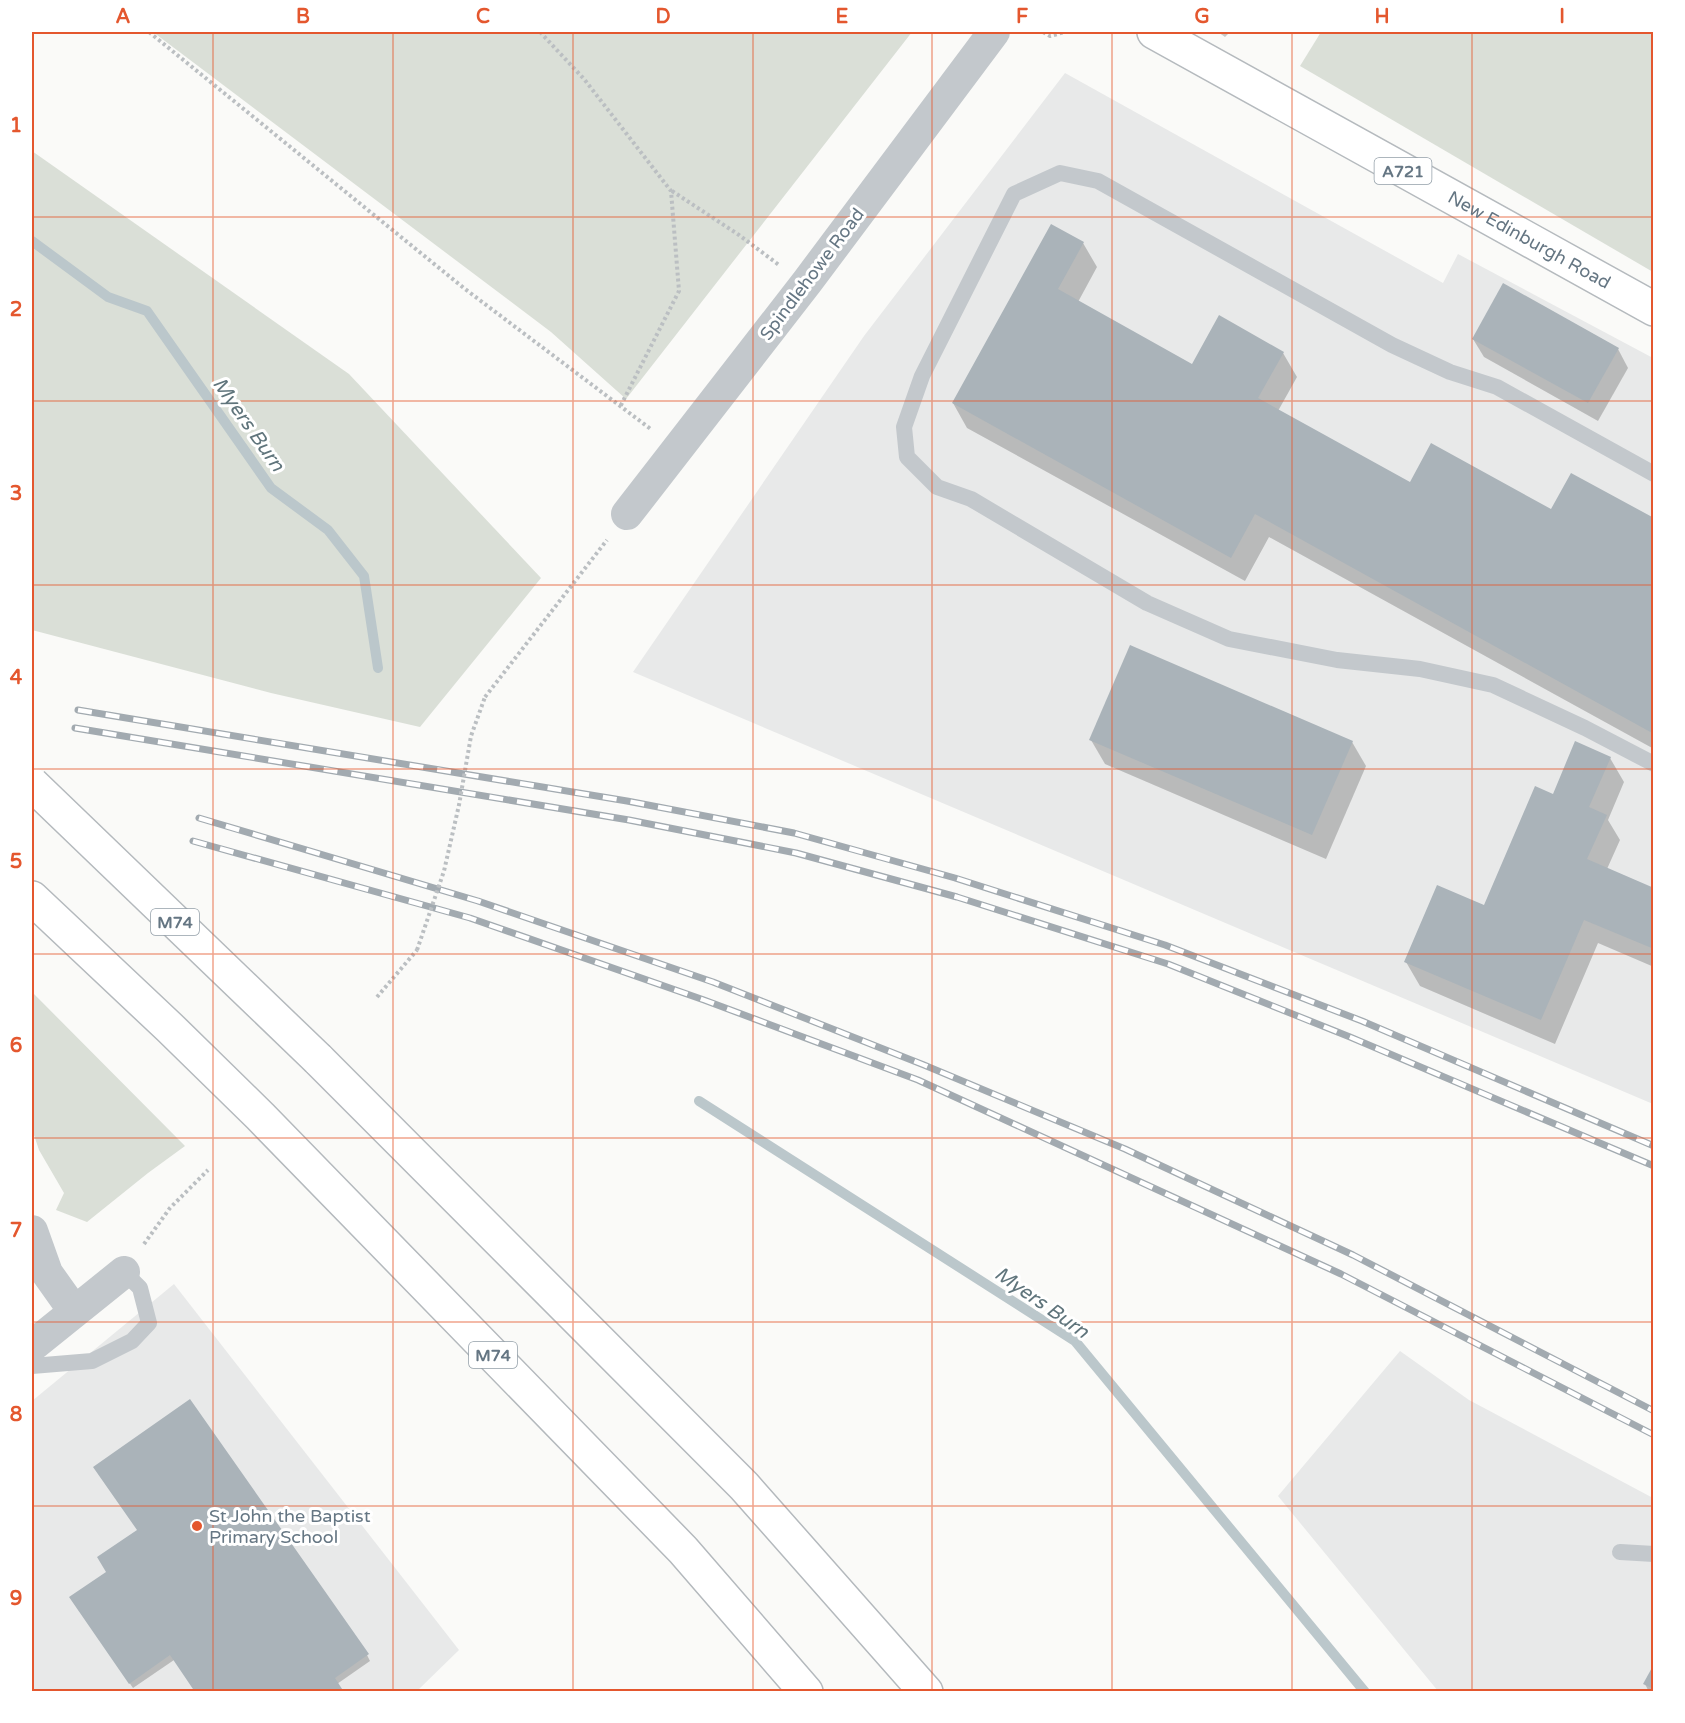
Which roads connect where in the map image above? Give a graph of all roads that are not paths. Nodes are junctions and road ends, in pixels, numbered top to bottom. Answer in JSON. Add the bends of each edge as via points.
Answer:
{"nodes":[{"id":1,"x":994,"y":32,"type":"edge"},
{"id":2,"x":1154,"y":32,"type":"edge"},
{"id":3,"x":1653,"y":309,"type":"edge"},
{"id":4,"x":1653,"y":474,"type":"edge"},
{"id":5,"x":627,"y":514,"type":"road end"},
{"id":6,"x":1653,"y":764,"type":"edge"},
{"id":7,"x":32,"y":784,"type":"edge"},
{"id":8,"x":32,"y":898,"type":"edge"},
{"id":9,"x":32,"y":1232,"type":"edge"},
{"id":10,"x":124,"y":1272,"type":"joint"},
{"id":11,"x":74,"y":1311,"type":"junction"},
{"id":12,"x":32,"y":1346,"type":"edge"},
{"id":13,"x":32,"y":1366,"type":"edge"},
{"id":14,"x":1620,"y":1552,"type":"dead end"},
{"id":15,"x":1653,"y":1554,"type":"edge"},
{"id":16,"x":806,"y":1692,"type":"edge"},
{"id":17,"x":926,"y":1692,"type":"edge"}],
"edges":[{"from":1,"to":5,"type":"street","name":"Spindlehowe Road"},
{"from":2,"to":3,"type":"main road","name":"New Edinburgh Road","number":"A721"},
{"from":4,"to":6,"type":"lane","via":[[1497,387],[1450,372],[1392,345],[1098,181],[1060,173],[1014,194],[922,376],[904,427],[907,457],[937,487],[971,499],[1147,603],[1229,639],[1336,660],[1420,669],[1493,685]]},
{"from":7,"to":17,"type":"main road","number":"M74","bridge":true,"via":[[318,1059],[744,1486]]},
{"from":8,"to":16,"type":"main road","number":"M74","via":[[277,1133],[682,1550]]},
{"from":9,"to":11,"type":"street","via":[[47,1273]]},
{"from":10,"to":11,"type":"street"},
{"from":10,"to":13,"type":"lane","via":[[140,1288],[149,1323],[132,1341],[92,1361]]},
{"from":11,"to":12,"type":"street"},
{"from":14,"to":15,"type":"lane"}]}
